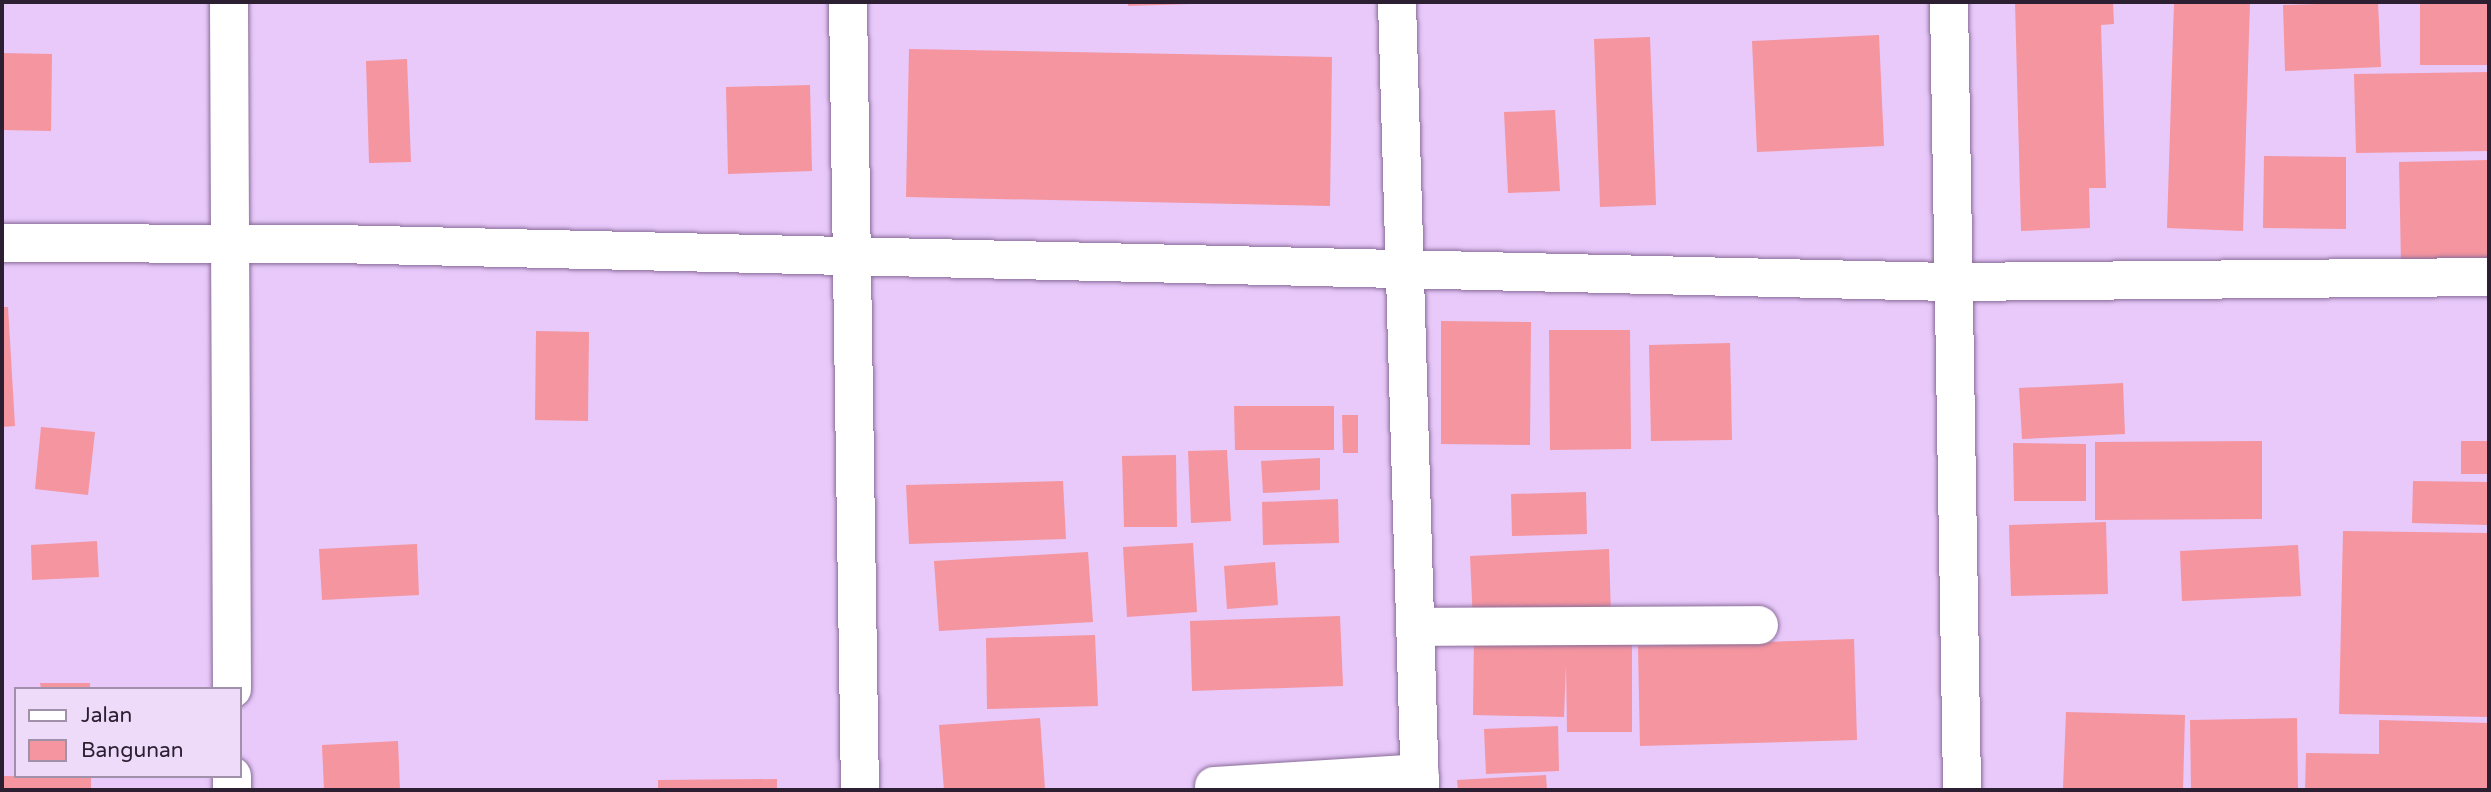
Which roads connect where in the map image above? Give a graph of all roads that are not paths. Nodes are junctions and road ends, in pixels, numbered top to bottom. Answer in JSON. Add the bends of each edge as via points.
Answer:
{"nodes":[{"id":1,"x":229,"y":2,"type":"edge"},
{"id":2,"x":848,"y":2,"type":"edge"},
{"id":3,"x":1397,"y":2,"type":"edge"},
{"id":4,"x":1949,"y":2,"type":"edge"},
{"id":5,"x":2,"y":243,"type":"edge"},
{"id":6,"x":231,"y":245,"type":"junction"},
{"id":7,"x":847,"y":255,"type":"junction"},
{"id":8,"x":1402,"y":268,"type":"junction"},
{"id":9,"x":2489,"y":277,"type":"edge"},
{"id":10,"x":1952,"y":282,"type":"junction"},
{"id":11,"x":1759,"y":625,"type":"dead end"},
{"id":12,"x":1415,"y":627,"type":"junction"},
{"id":13,"x":232,"y":687,"type":"edge"},
{"id":14,"x":1420,"y":782,"type":"edge"},
{"id":15,"x":1214,"y":786,"type":"dead end"},
{"id":16,"x":860,"y":790,"type":"edge"},
{"id":17,"x":1962,"y":790,"type":"edge"}],
"edges":[{"from":1,"to":6,"type":"street"},
{"from":2,"to":7,"type":"street"},
{"from":3,"to":8,"type":"street"},
{"from":4,"to":10,"type":"street"},
{"from":5,"to":6,"type":"street"},
{"from":6,"to":7,"type":"street"},
{"from":6,"to":13,"type":"street"},
{"from":7,"to":8,"type":"street"},
{"from":7,"to":16,"type":"street"},
{"from":8,"to":10,"type":"street"},
{"from":8,"to":12,"type":"street"},
{"from":9,"to":10,"type":"street"},
{"from":10,"to":17,"type":"street"},
{"from":11,"to":12,"type":"street"},
{"from":12,"to":14,"type":"street"},
{"from":14,"to":15,"type":"street"}]}
